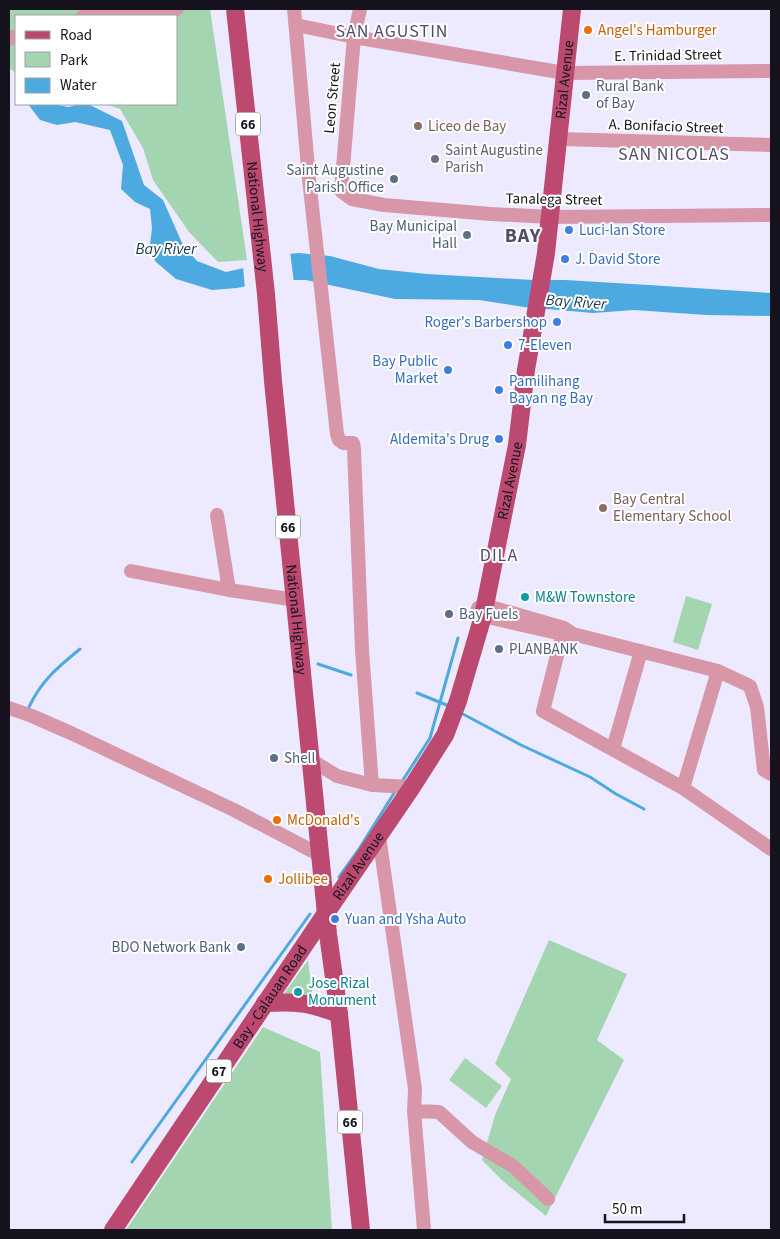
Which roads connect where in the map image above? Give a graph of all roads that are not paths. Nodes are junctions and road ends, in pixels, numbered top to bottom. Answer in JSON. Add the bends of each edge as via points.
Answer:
{"nodes":[{"id":1,"x":177,"y":9,"type":"edge"},
{"id":2,"x":236,"y":9,"type":"edge"},
{"id":3,"x":294,"y":9,"type":"edge"},
{"id":4,"x":360,"y":9,"type":"edge"},
{"id":5,"x":572,"y":9,"type":"edge"},
{"id":6,"x":87,"y":15,"type":"edge"},
{"id":7,"x":296,"y":25,"type":"junction"},
{"id":8,"x":354,"y":37,"type":"junction"},
{"id":9,"x":771,"y":71,"type":"edge"},
{"id":10,"x":565,"y":73,"type":"junction"},
{"id":11,"x":559,"y":140,"type":"junction"},
{"id":12,"x":771,"y":145,"type":"edge"},
{"id":13,"x":341,"y":191,"type":"joint"},
{"id":14,"x":771,"y":215,"type":"edge"},
{"id":15,"x":551,"y":217,"type":"junction"},
{"id":16,"x":217,"y":514,"type":"dead end"},
{"id":17,"x":131,"y":571,"type":"dead end"},
{"id":18,"x":229,"y":590,"type":"junction"},
{"id":19,"x":296,"y":600,"type":"junction"},
{"id":20,"x":483,"y":610,"type":"junction"},
{"id":21,"x":566,"y":632,"type":"junction"},
{"id":22,"x":642,"y":651,"type":"junction"},
{"id":23,"x":718,"y":671,"type":"junction"},
{"id":24,"x":9,"y":708,"type":"edge"},
{"id":25,"x":613,"y":749,"type":"junction"},
{"id":26,"x":311,"y":760,"type":"junction"},
{"id":27,"x":771,"y":774,"type":"edge"},
{"id":28,"x":372,"y":785,"type":"junction"},
{"id":29,"x":412,"y":787,"type":"junction"},
{"id":30,"x":683,"y":788,"type":"junction"},
{"id":31,"x":379,"y":836,"type":"junction"},
{"id":32,"x":771,"y":849,"type":"edge"},
{"id":33,"x":320,"y":855,"type":"junction"},
{"id":34,"x":326,"y":912,"type":"junction"},
{"id":35,"x":265,"y":1003,"type":"junction"},
{"id":36,"x":339,"y":1014,"type":"junction"},
{"id":37,"x":414,"y":1110,"type":"junction"},
{"id":38,"x":548,"y":1198,"type":"dead end"},
{"id":39,"x":113,"y":1230,"type":"edge"},
{"id":40,"x":361,"y":1230,"type":"edge"},
{"id":41,"x":424,"y":1230,"type":"edge"}],
"edges":[{"from":1,"to":6,"type":"street","via":[[146,14],[108,10]]},
{"from":2,"to":19,"type":"main road","name":"National Highway","number":"66"},
{"from":3,"to":7,"type":"street"},
{"from":4,"to":8,"type":"street","name":"Leon Street"},
{"from":5,"to":10,"type":"main road","name":"Rizal Avenue"},
{"from":7,"to":8,"type":"street","name":"E. Trinidad Street"},
{"from":7,"to":28,"type":"street","via":[[337,434],[338,440],[353,443],[354,449],[362,650]]},
{"from":8,"to":10,"type":"street","name":"E. Trinidad Street"},
{"from":8,"to":13,"type":"street","name":"Leon Street"},
{"from":9,"to":10,"type":"street","name":"E. Trinidad Street"},
{"from":10,"to":11,"type":"main road","name":"Rizal Avenue"},
{"from":11,"to":12,"type":"street","name":"A. Bonifacio Street"},
{"from":11,"to":15,"type":"main road","name":"Rizal Avenue"},
{"from":13,"to":15,"type":"street","name":"Tanalega Street","via":[[352,199],[384,205]]},
{"from":14,"to":15,"type":"street","name":"Tanalega Street"},
{"from":15,"to":20,"type":"main road","name":"Rizal Avenue","via":[[517,445]]},
{"from":16,"to":18,"type":"street"},
{"from":17,"to":18,"type":"street"},
{"from":18,"to":19,"type":"street"},
{"from":19,"to":26,"type":"main road","name":"National Highway","number":"66"},
{"from":20,"to":21,"type":"street"},
{"from":20,"to":29,"type":"main road","name":"Rizal Avenue","via":[[458,701],[445,735]]},
{"from":21,"to":22,"type":"street"},
{"from":21,"to":25,"type":"street","via":[[543,711]]},
{"from":22,"to":23,"type":"street"},
{"from":22,"to":25,"type":"street"},
{"from":23,"to":27,"type":"street","via":[[750,686],[757,707],[764,770]]},
{"from":23,"to":30,"type":"street"},
{"from":24,"to":33,"type":"street","via":[[40,719],[216,801]]},
{"from":25,"to":30,"type":"street"},
{"from":26,"to":28,"type":"street","via":[[338,776]]},
{"from":26,"to":33,"type":"main road","name":"National Highway","number":"66"},
{"from":28,"to":29,"type":"street"},
{"from":29,"to":31,"type":"main road","name":"Rizal Avenue"},
{"from":30,"to":32,"type":"street"},
{"from":31,"to":34,"type":"main road","name":"Rizal Avenue"},
{"from":31,"to":37,"type":"street","via":[[415,1089]]},
{"from":33,"to":34,"type":"main road","name":"National Highway","number":"66"},
{"from":34,"to":35,"type":"main road","name":"Bay - Calauan Road","number":"67"},
{"from":34,"to":36,"type":"main road","name":"National Highway","number":"66"},
{"from":35,"to":36,"type":"main road","via":[[300,1002]]},
{"from":35,"to":39,"type":"main road","name":"Bay - Calauan Road","number":"67"},
{"from":36,"to":40,"type":"main road","name":"National Highway","number":"66"},
{"from":37,"to":38,"type":"street","via":[[439,1112],[472,1142],[514,1166]]},
{"from":37,"to":41,"type":"street"}]}
